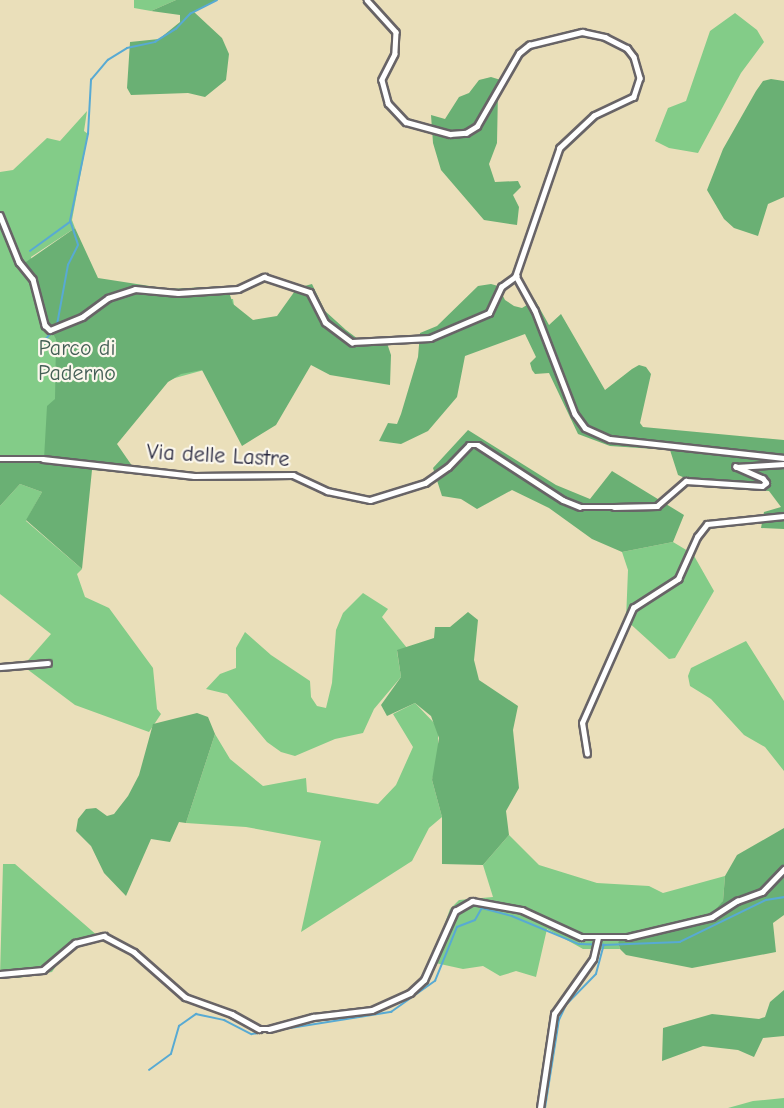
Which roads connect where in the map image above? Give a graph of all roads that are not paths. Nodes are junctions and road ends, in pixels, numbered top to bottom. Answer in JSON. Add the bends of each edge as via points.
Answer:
{"nodes":[{"id":1,"x":367,"y":0,"type":"edge"},
{"id":2,"x":0,"y":215,"type":"edge"},
{"id":3,"x":516,"y":276,"type":"junction"},
{"id":4,"x":784,"y":458,"type":"edge"},
{"id":5,"x":0,"y":459,"type":"edge"},
{"id":6,"x":784,"y":464,"type":"edge"},
{"id":7,"x":784,"y":516,"type":"edge"},
{"id":8,"x":48,"y":663,"type":"dead end"},
{"id":9,"x":0,"y":667,"type":"edge"},
{"id":10,"x":588,"y":754,"type":"dead end"},
{"id":11,"x":784,"y":869,"type":"edge"},
{"id":12,"x":597,"y":943,"type":"junction"},
{"id":13,"x":0,"y":974,"type":"edge"},
{"id":14,"x":540,"y":1108,"type":"edge"}],
"edges":[{"from":1,"to":3,"type":"street","via":[[396,32],[395,54],[382,80],[388,103],[406,122],[450,134],[466,133],[477,126],[519,53],[529,45],[582,32],[605,37],[627,48],[634,57],[640,78],[634,97],[594,116],[560,148]]},
{"from":2,"to":3,"type":"street","via":[[19,262],[33,279],[45,325],[53,330],[108,298],[135,289],[178,293],[238,289],[264,277],[310,292],[325,322],[352,342],[430,338],[489,313],[501,287]]},
{"from":3,"to":4,"type":"street","via":[[535,310],[575,414],[585,428],[610,439]]},
{"from":5,"to":6,"type":"street","name":"Via delle Lastre","via":[[43,459],[194,476],[293,475],[327,491],[370,500],[425,483],[469,445],[478,445],[562,500],[580,507],[657,506],[686,481],[762,486],[766,483],[764,479],[737,471],[736,467]]},
{"from":7,"to":10,"type":"street","via":[[707,524],[678,579],[633,608],[582,723]]},
{"from":8,"to":9,"type":"street"},
{"from":11,"to":12,"type":"street","via":[[760,893],[697,923]]},
{"from":12,"to":13,"type":"street","via":[[522,910],[472,901],[455,911],[424,980],[410,993],[372,1010],[313,1017],[269,1029],[259,1029],[232,1014],[185,997],[134,952],[104,936],[75,943],[43,970]]},
{"from":12,"to":14,"type":"street","via":[[593,958],[554,1014]]}]}
